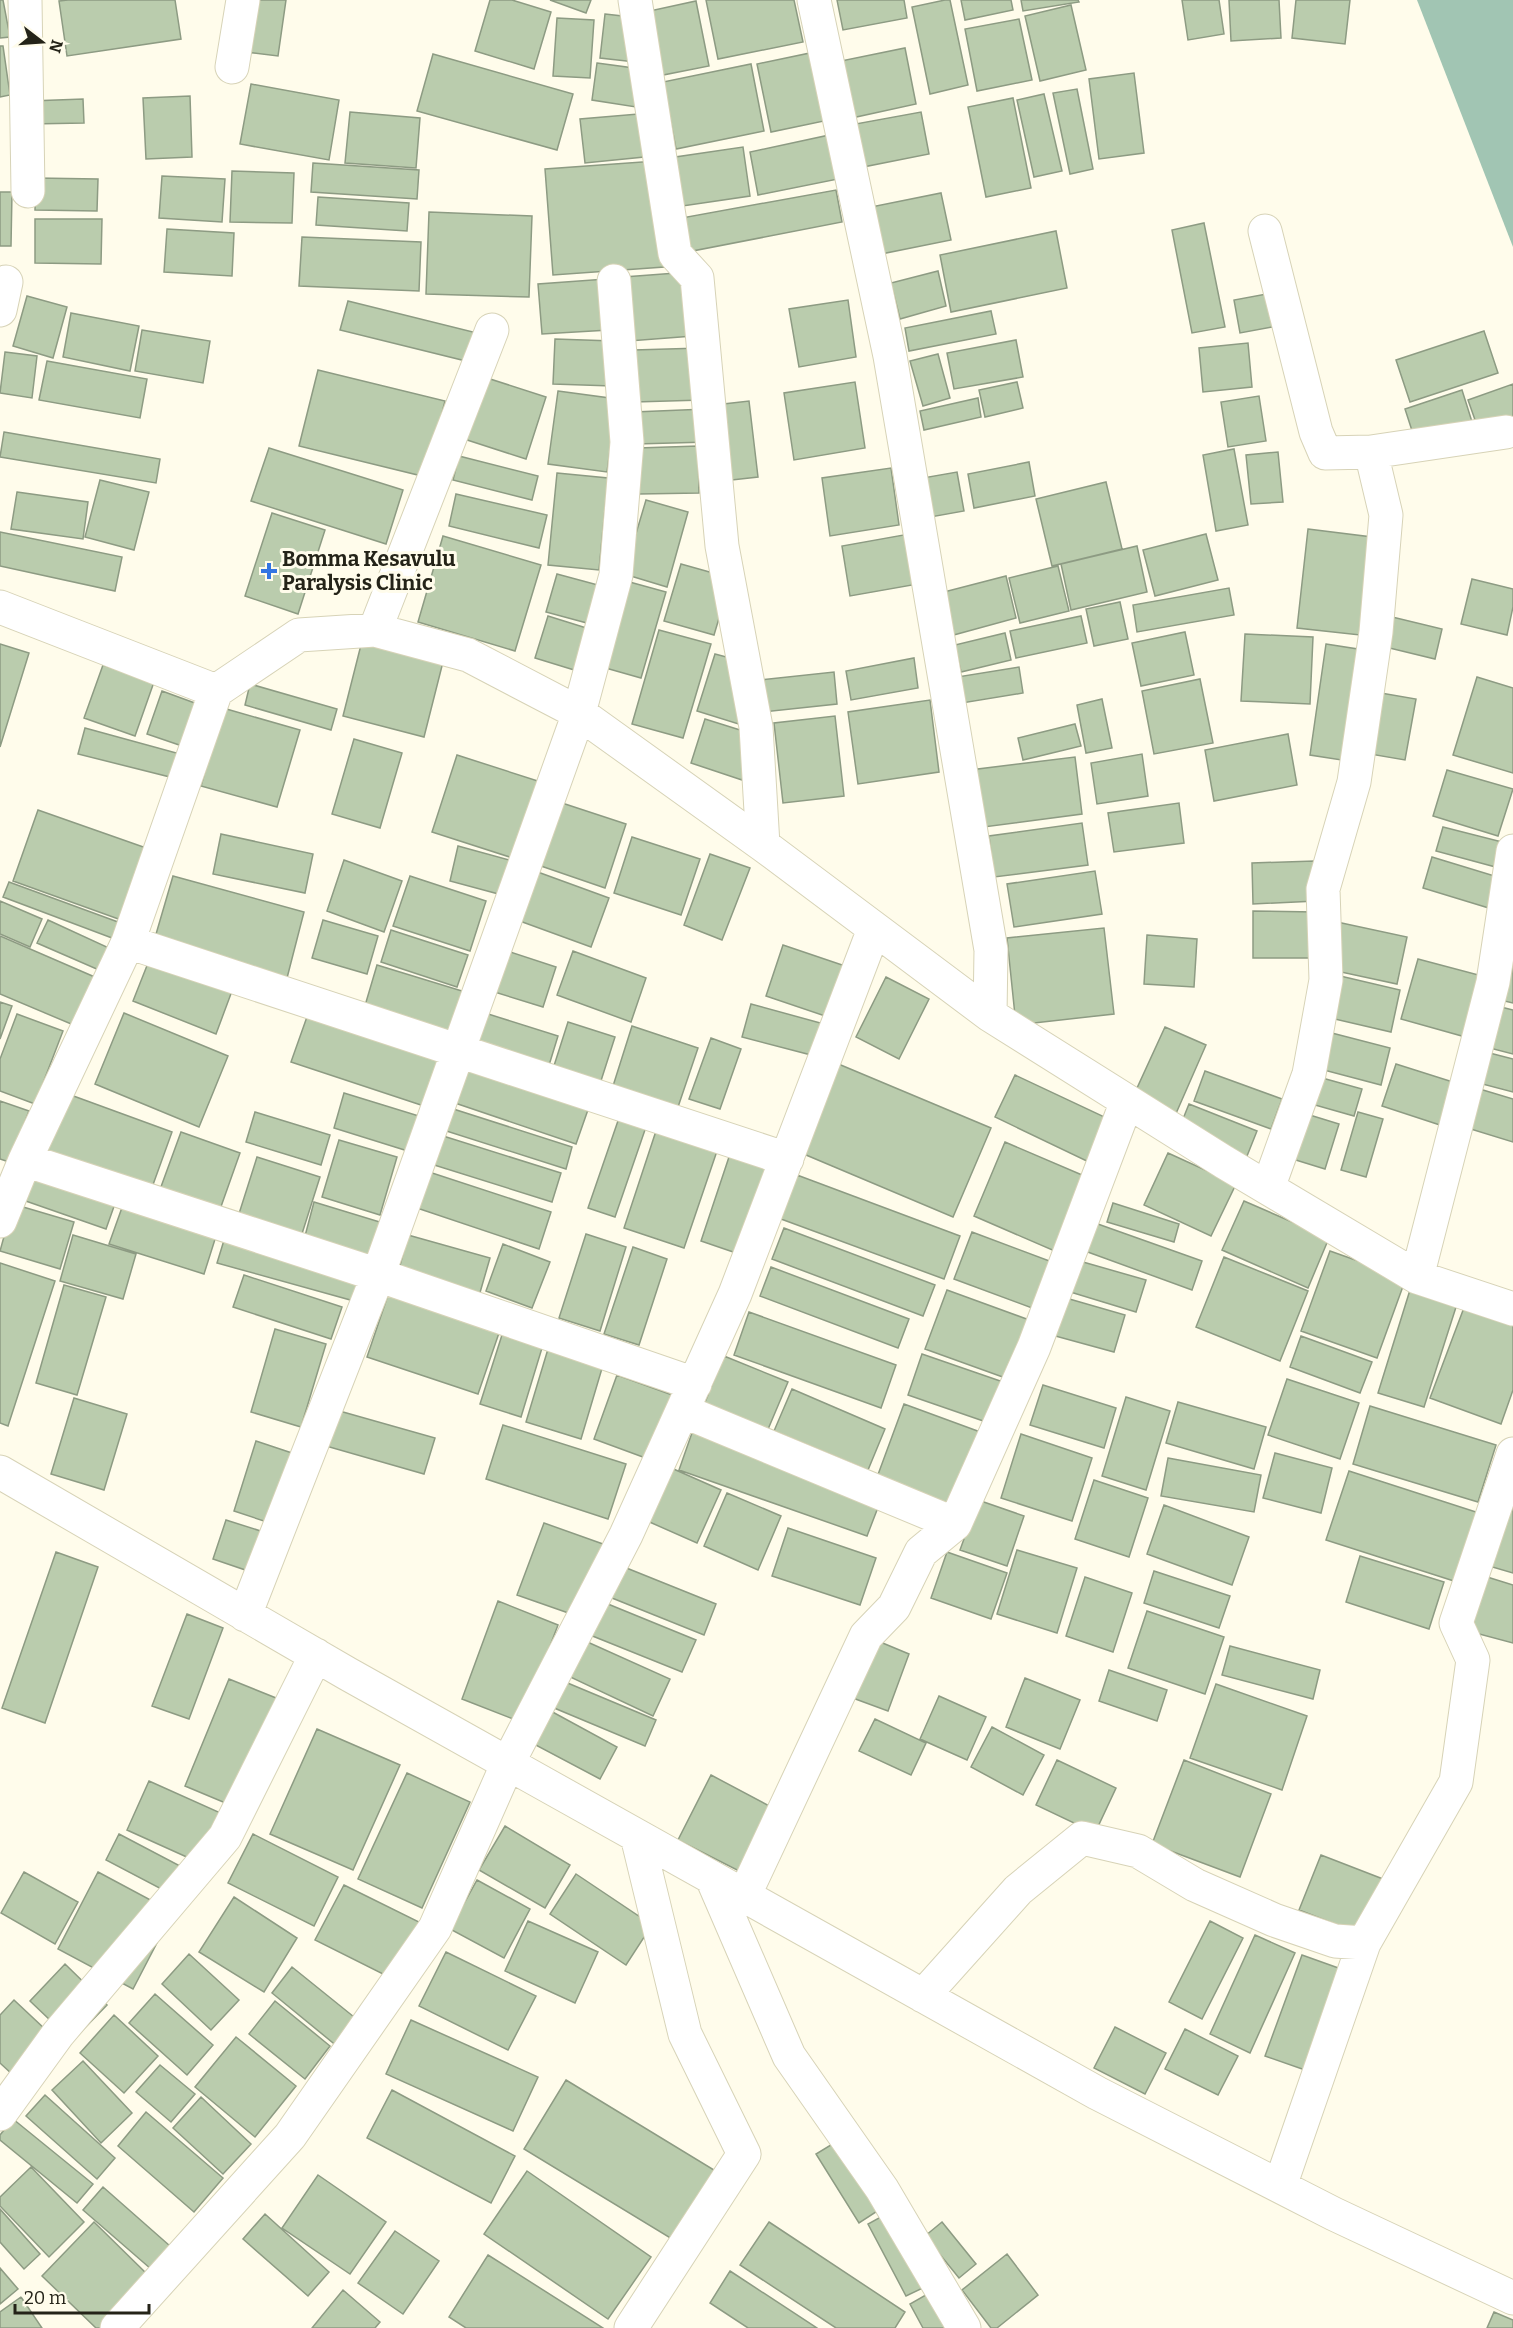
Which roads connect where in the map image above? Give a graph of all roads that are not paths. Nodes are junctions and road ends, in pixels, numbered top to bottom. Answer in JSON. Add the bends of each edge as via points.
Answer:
{"nodes":[{"id":1,"x":25,"y":0,"type":"edge"},
{"id":2,"x":243,"y":0,"type":"edge"},
{"id":3,"x":635,"y":0,"type":"edge"},
{"id":4,"x":814,"y":0,"type":"edge"},
{"id":5,"x":232,"y":67,"type":"dead end"},
{"id":6,"x":28,"y":191,"type":"dead end"},
{"id":7,"x":1265,"y":231,"type":"dead end"},
{"id":8,"x":614,"y":281,"type":"dead end"},
{"id":9,"x":492,"y":330,"type":"dead end"},
{"id":10,"x":1506,"y":432,"type":"dead end"},
{"id":11,"x":1371,"y":452,"type":"junction"},
{"id":12,"x":0,"y":607,"type":"edge"},
{"id":13,"x":375,"y":630,"type":"junction"},
{"id":14,"x":216,"y":691,"type":"junction"},
{"id":15,"x":579,"y":713,"type":"junction"},
{"id":16,"x":763,"y":845,"type":"junction"},
{"id":17,"x":1513,"y":851,"type":"edge"},
{"id":18,"x":874,"y":929,"type":"junction"},
{"id":19,"x":128,"y":942,"type":"junction"},
{"id":20,"x":990,"y":1015,"type":"junction"},
{"id":21,"x":458,"y":1050,"type":"junction"},
{"id":22,"x":1127,"y":1101,"type":"junction"},
{"id":23,"x":787,"y":1159,"type":"junction"},
{"id":24,"x":25,"y":1160,"type":"junction"},
{"id":25,"x":1268,"y":1188,"type":"junction"},
{"id":26,"x":0,"y":1221,"type":"edge"},
{"id":27,"x":378,"y":1275,"type":"junction"},
{"id":28,"x":1417,"y":1277,"type":"junction"},
{"id":29,"x":1513,"y":1308,"type":"edge"},
{"id":30,"x":689,"y":1398,"type":"junction"},
{"id":31,"x":1513,"y":1454,"type":"edge"},
{"id":32,"x":0,"y":1472,"type":"edge"},
{"id":33,"x":955,"y":1524,"type":"junction"},
{"id":34,"x":245,"y":1615,"type":"junction"},
{"id":35,"x":316,"y":1655,"type":"junction"},
{"id":36,"x":508,"y":1763,"type":"junction"},
{"id":37,"x":637,"y":1836,"type":"junction"},
{"id":38,"x":712,"y":1878,"type":"junction"},
{"id":39,"x":744,"y":1896,"type":"junction"},
{"id":40,"x":1364,"y":1943,"type":"junction"},
{"id":41,"x":923,"y":1996,"type":"junction"},
{"id":42,"x":0,"y":2114,"type":"edge"},
{"id":43,"x":1280,"y":2186,"type":"junction"},
{"id":44,"x":1513,"y":2298,"type":"edge"},
{"id":45,"x":117,"y":2328,"type":"edge"},
{"id":46,"x":631,"y":2328,"type":"edge"},
{"id":47,"x":964,"y":2328,"type":"edge"}],
"edges":[{"from":1,"to":6,"type":"street"},
{"from":2,"to":5,"type":"street"},
{"from":3,"to":16,"type":"street","via":[[675,254],[697,278],[722,546],[756,727]]},
{"from":4,"to":20,"type":"street","via":[[894,379],[991,950]]},
{"from":7,"to":11,"type":"street","via":[[1316,432],[1325,453]]},
{"from":8,"to":15,"type":"street","via":[[627,442],[616,575]]},
{"from":9,"to":13,"type":"street"},
{"from":10,"to":11,"type":"street"},
{"from":11,"to":25,"type":"street","via":[[1386,515],[1376,632],[1354,782],[1323,889],[1326,980],[1310,1074]]},
{"from":12,"to":14,"type":"street"},
{"from":13,"to":14,"type":"street","via":[[299,635]]},
{"from":13,"to":15,"type":"street","via":[[468,655]]},
{"from":14,"to":19,"type":"street"},
{"from":15,"to":16,"type":"street"},
{"from":15,"to":21,"type":"street"},
{"from":16,"to":18,"type":"street"},
{"from":17,"to":28,"type":"street","via":[[1492,982]]},
{"from":18,"to":20,"type":"street"},
{"from":18,"to":23,"type":"street"},
{"from":19,"to":21,"type":"street"},
{"from":19,"to":24,"type":"street"},
{"from":20,"to":22,"type":"street"},
{"from":21,"to":23,"type":"street"},
{"from":21,"to":27,"type":"street"},
{"from":22,"to":25,"type":"street"},
{"from":22,"to":33,"type":"street","via":[[1034,1347]]},
{"from":23,"to":30,"type":"street","via":[[735,1294]]},
{"from":24,"to":26,"type":"street"},
{"from":24,"to":27,"type":"street"},
{"from":25,"to":28,"type":"street"},
{"from":27,"to":30,"type":"street"},
{"from":27,"to":34,"type":"street"},
{"from":28,"to":29,"type":"street"},
{"from":30,"to":33,"type":"street"},
{"from":30,"to":36,"type":"street","via":[[626,1535]]},
{"from":31,"to":40,"type":"street","via":[[1456,1623],[1473,1660],[1456,1782]]},
{"from":32,"to":34,"type":"street"},
{"from":33,"to":39,"type":"street","via":[[921,1552],[894,1607],[866,1636]]},
{"from":34,"to":35,"type":"street"},
{"from":35,"to":36,"type":"street"},
{"from":35,"to":42,"type":"street","via":[[225,1837],[58,2034]]},
{"from":36,"to":37,"type":"street"},
{"from":36,"to":45,"type":"street","via":[[435,1928],[290,2136]]},
{"from":37,"to":38,"type":"street"},
{"from":37,"to":46,"type":"street","via":[[685,2034],[744,2154]]},
{"from":38,"to":39,"type":"street"},
{"from":38,"to":47,"type":"street","via":[[789,2056],[882,2189]]},
{"from":39,"to":41,"type":"street"},
{"from":40,"to":41,"type":"street","via":[[1335,1941],[1274,1920],[1195,1885],[1138,1851],[1082,1838],[1018,1890]]},
{"from":40,"to":43,"type":"street"},
{"from":41,"to":43,"type":"street"},
{"from":43,"to":44,"type":"street"}]}
